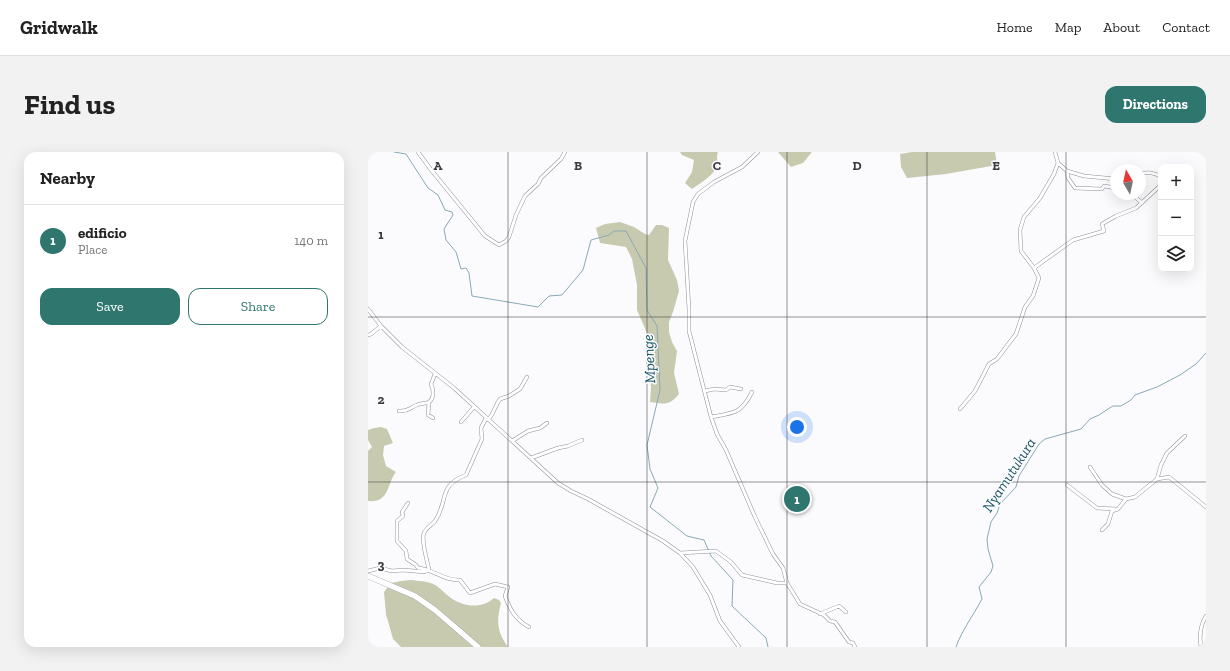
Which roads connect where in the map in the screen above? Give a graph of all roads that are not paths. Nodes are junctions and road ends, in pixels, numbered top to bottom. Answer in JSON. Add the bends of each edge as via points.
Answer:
{"nodes":[{"id":1,"x":418,"y":152,"type":"edge"},
{"id":2,"x":565,"y":152,"type":"edge"},
{"id":3,"x":1055,"y":152,"type":"edge"},
{"id":4,"x":759,"y":153,"type":"edge"},
{"id":5,"x":1058,"y":163,"type":"junction"},
{"id":6,"x":1067,"y":171,"type":"junction"},
{"id":7,"x":1146,"y":173,"type":"edge"},
{"id":8,"x":1158,"y":175,"type":"edge"},
{"id":9,"x":1110,"y":178,"type":"edge"},
{"id":10,"x":1110,"y":186,"type":"edge"},
{"id":11,"x":1158,"y":188,"type":"edge"},
{"id":12,"x":1139,"y":200,"type":"edge"},
{"id":13,"x":1142,"y":203,"type":"junction"},
{"id":14,"x":1034,"y":268,"type":"junction"},
{"id":15,"x":368,"y":309,"type":"edge"},
{"id":16,"x":381,"y":326,"type":"junction"},
{"id":17,"x":368,"y":335,"type":"edge"},
{"id":18,"x":435,"y":374,"type":"junction"},
{"id":19,"x":527,"y":377,"type":"dead end"},
{"id":20,"x":742,"y":390,"type":"dead end"},
{"id":21,"x":705,"y":391,"type":"junction"},
{"id":22,"x":752,"y":392,"type":"dead end"},
{"id":23,"x":429,"y":402,"type":"junction"},
{"id":24,"x":474,"y":407,"type":"junction"},
{"id":25,"x":960,"y":409,"type":"dead end"},
{"id":26,"x":399,"y":411,"type":"dead end"},
{"id":27,"x":711,"y":417,"type":"junction"},
{"id":28,"x":433,"y":418,"type":"dead end"},
{"id":29,"x":487,"y":419,"type":"junction"},
{"id":30,"x":461,"y":422,"type":"dead end"},
{"id":31,"x":546,"y":423,"type":"dead end"},
{"id":32,"x":1185,"y":436,"type":"dead end"},
{"id":33,"x":582,"y":440,"type":"dead end"},
{"id":34,"x":512,"y":441,"type":"junction"},
{"id":35,"x":531,"y":458,"type":"junction"},
{"id":36,"x":1090,"y":467,"type":"dead end"},
{"id":37,"x":1157,"y":479,"type":"junction"},
{"id":38,"x":1067,"y":484,"type":"dead end"},
{"id":39,"x":1126,"y":499,"type":"junction"},
{"id":40,"x":408,"y":503,"type":"dead end"},
{"id":41,"x":1206,"y":507,"type":"edge"},
{"id":42,"x":1118,"y":509,"type":"junction"},
{"id":43,"x":1102,"y":530,"type":"dead end"},
{"id":44,"x":680,"y":553,"type":"junction"},
{"id":45,"x":429,"y":569,"type":"junction"},
{"id":46,"x":368,"y":571,"type":"edge"},
{"id":47,"x":368,"y":576,"type":"edge"},
{"id":48,"x":787,"y":583,"type":"junction"},
{"id":49,"x":846,"y":612,"type":"dead end"},
{"id":50,"x":820,"y":614,"type":"junction"},
{"id":51,"x":1206,"y":616,"type":"edge"},
{"id":52,"x":529,"y":627,"type":"dead end"},
{"id":53,"x":478,"y":647,"type":"edge"},
{"id":54,"x":739,"y":647,"type":"edge"},
{"id":55,"x":855,"y":647,"type":"edge"},
{"id":56,"x":1200,"y":647,"type":"edge"}],
"edges":[{"from":1,"to":2,"type":"street","via":[[485,236],[499,245],[509,237],[525,196],[561,160]]},
{"from":3,"to":5,"type":"street"},
{"from":4,"to":21,"type":"street","via":[[742,167],[714,182],[698,194],[693,202],[685,241],[689,331]]},
{"from":5,"to":6,"type":"street"},
{"from":5,"to":14,"type":"street","via":[[1040,198],[1024,216],[1020,230],[1021,252]]},
{"from":6,"to":9,"type":"street","via":[[1084,176]]},
{"from":6,"to":10,"type":"street","via":[[1068,178],[1075,188],[1102,189],[1104,186]]},
{"from":7,"to":8,"type":"street"},
{"from":11,"to":13,"type":"street"},
{"from":12,"to":13,"type":"street"},
{"from":13,"to":14,"type":"street","via":[[1102,224],[1104,230],[1073,240]]},
{"from":14,"to":25,"type":"street","via":[[1039,278],[1016,334],[997,359],[989,364],[975,390]]},
{"from":15,"to":16,"type":"street"},
{"from":16,"to":17,"type":"street"},
{"from":16,"to":18,"type":"street"},
{"from":18,"to":23,"type":"street","via":[[431,384],[432,398]]},
{"from":18,"to":24,"type":"street"},
{"from":19,"to":29,"type":"street","via":[[520,389],[500,399],[495,413]]},
{"from":20,"to":21,"type":"street","via":[[730,387],[726,390]]},
{"from":21,"to":27,"type":"street"},
{"from":22,"to":27,"type":"street","via":[[745,405],[738,410]]},
{"from":23,"to":26,"type":"street","via":[[417,404],[405,412]]},
{"from":23,"to":28,"type":"street","via":[[428,415]]},
{"from":24,"to":29,"type":"street"},
{"from":24,"to":30,"type":"street"},
{"from":27,"to":48,"type":"street","via":[[755,517],[773,554],[783,568]]},
{"from":29,"to":34,"type":"street"},
{"from":29,"to":45,"type":"street","via":[[482,428],[482,439],[466,475],[456,479],[446,489],[435,521],[424,532]]},
{"from":31,"to":34,"type":"street"},
{"from":32,"to":37,"type":"street","via":[[1167,453]]},
{"from":33,"to":35,"type":"street"},
{"from":34,"to":35,"type":"street"},
{"from":35,"to":44,"type":"street","via":[[565,488],[663,541]]},
{"from":36,"to":39,"type":"street","via":[[1102,485],[1112,494]]},
{"from":37,"to":39,"type":"street","via":[[1135,497]]},
{"from":37,"to":41,"type":"street","via":[[1169,477]]},
{"from":38,"to":42,"type":"street","via":[[1097,508]]},
{"from":39,"to":42,"type":"street"},
{"from":40,"to":45,"type":"street","via":[[398,521],[397,541],[406,551],[407,559],[418,568]]},
{"from":42,"to":43,"type":"street","via":[[1112,512],[1108,524]]},
{"from":44,"to":48,"type":"street","via":[[716,551],[742,574]]},
{"from":44,"to":54,"type":"street","via":[[693,567],[710,595],[720,621]]},
{"from":45,"to":46,"type":"street","via":[[425,572],[380,568]]},
{"from":45,"to":52,"type":"street","via":[[446,579],[460,580],[470,593],[496,584],[508,587],[505,596],[510,610],[519,621]]},
{"from":47,"to":53,"type":"highway","via":[[415,596]]},
{"from":48,"to":50,"type":"street","via":[[800,604]]},
{"from":49,"to":50,"type":"street","via":[[839,606]]},
{"from":50,"to":55,"type":"street","via":[[836,622]]},
{"from":51,"to":56,"type":"street","via":[[1199,636]]}]}
